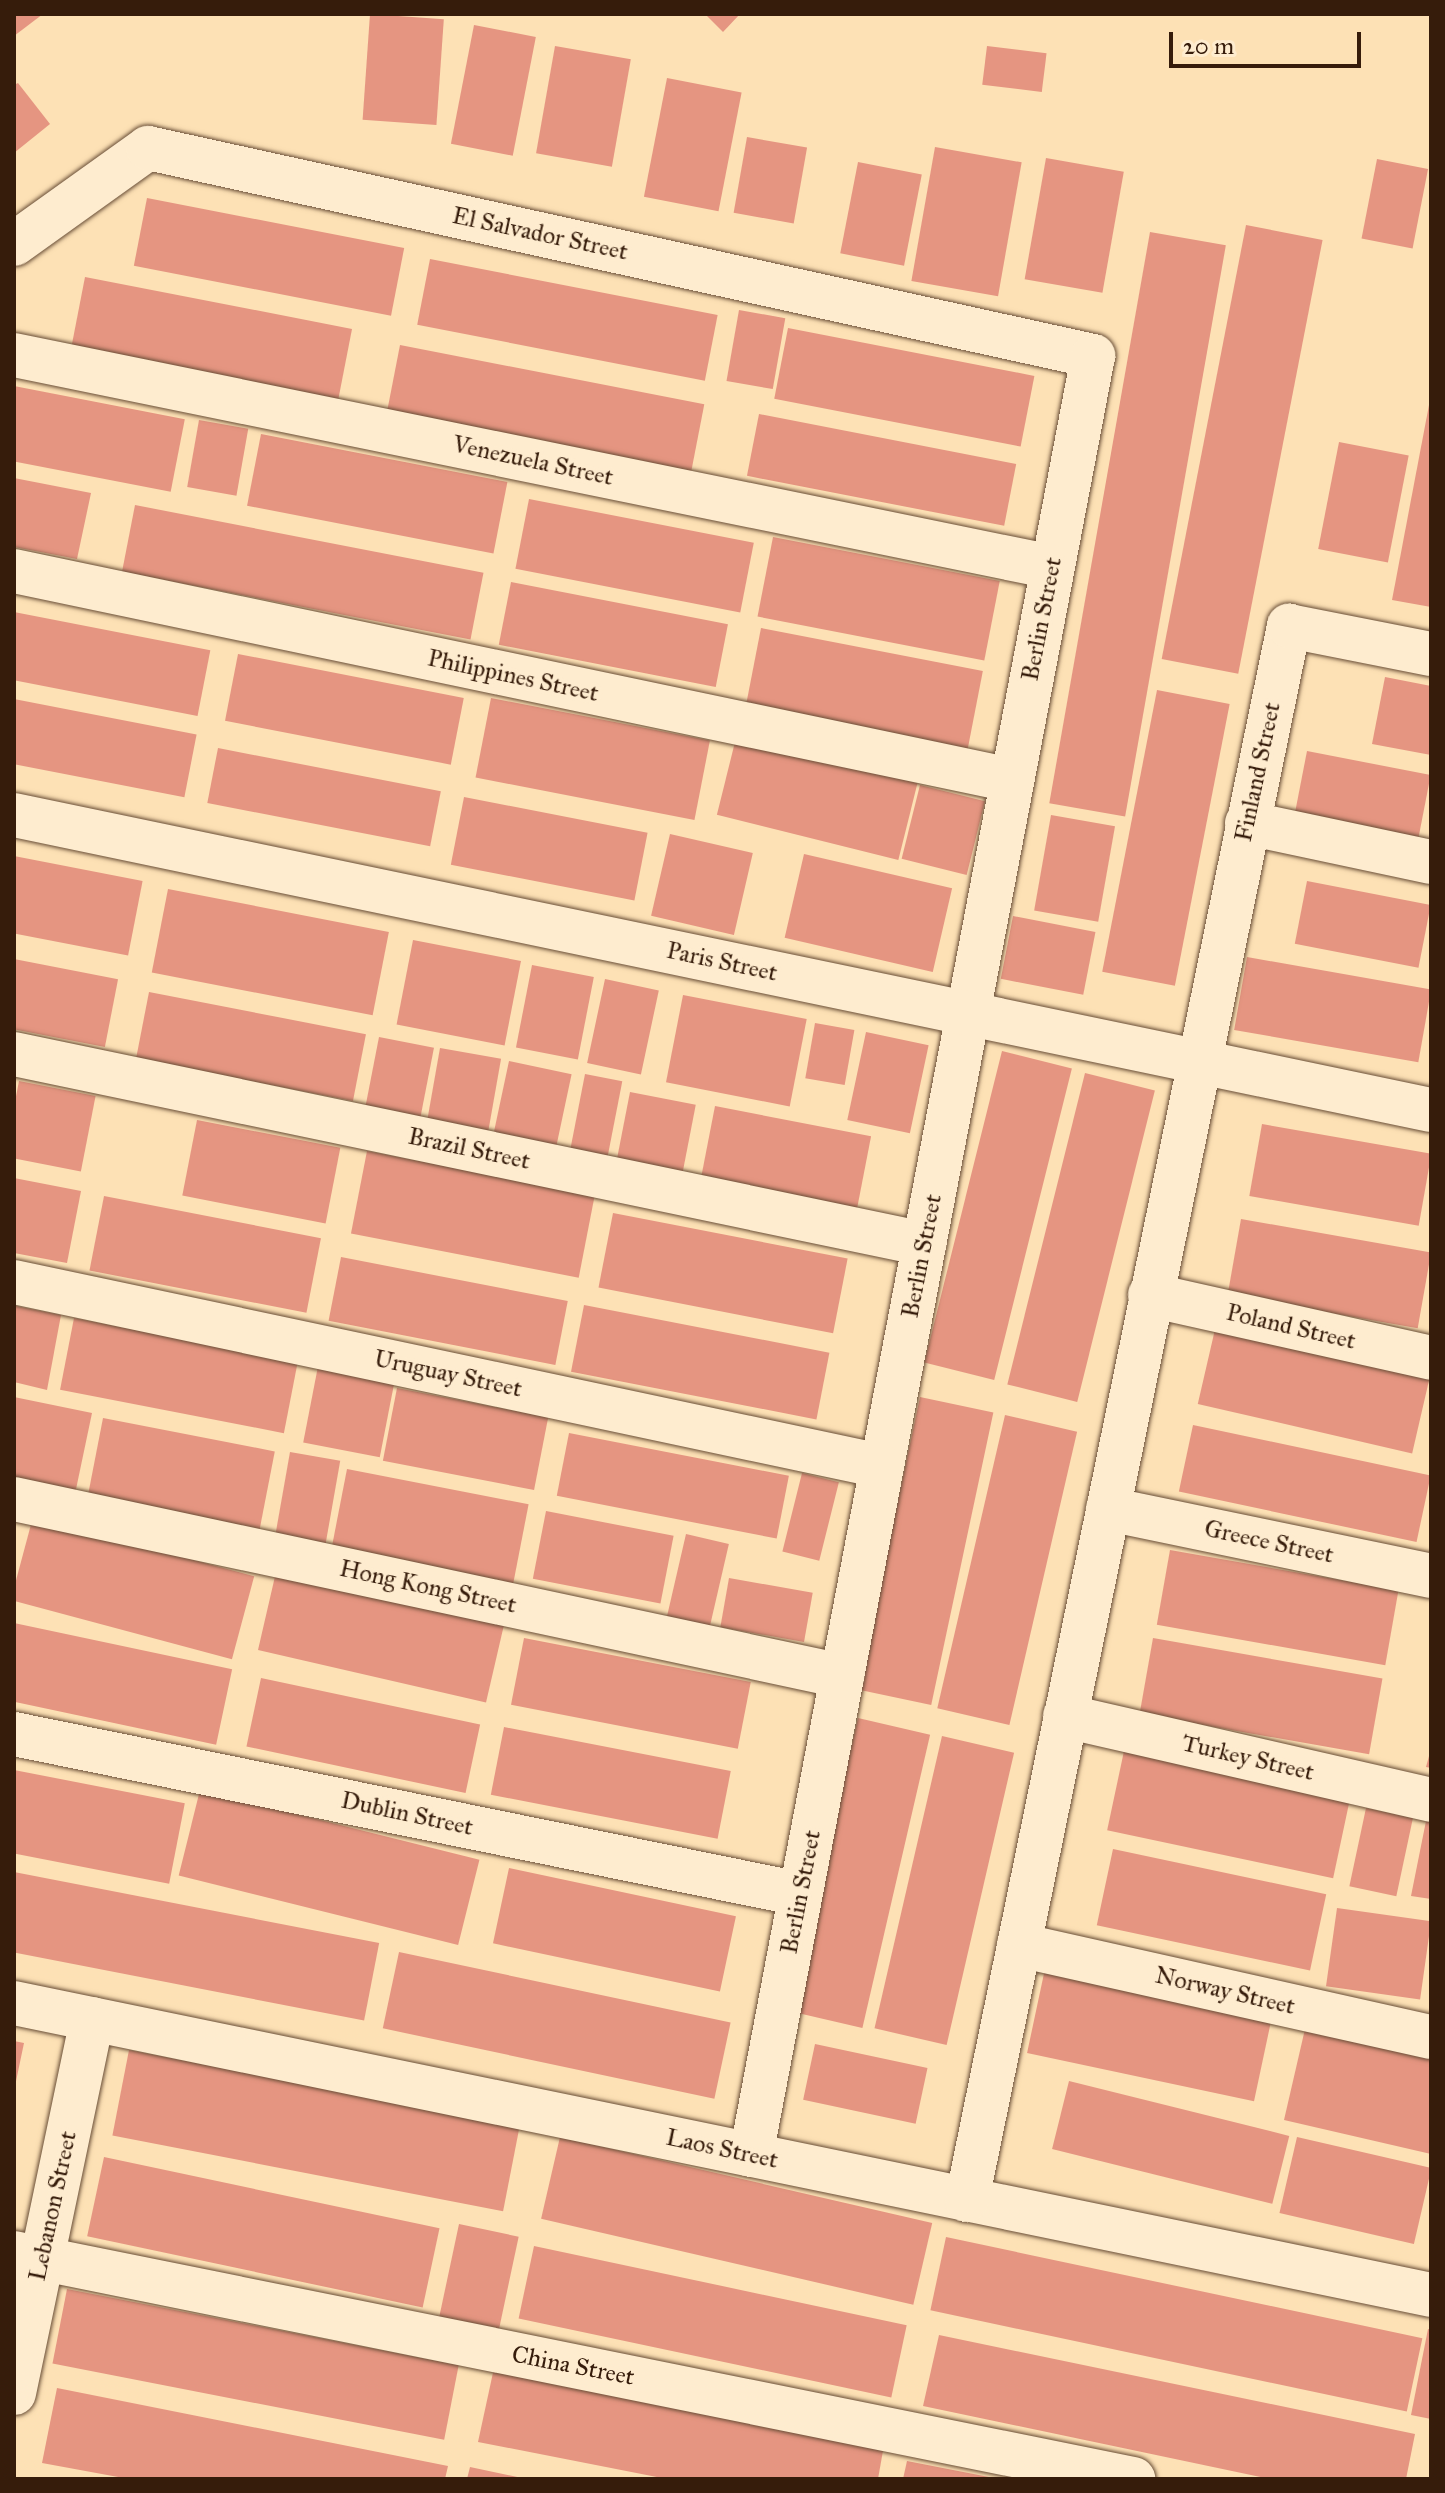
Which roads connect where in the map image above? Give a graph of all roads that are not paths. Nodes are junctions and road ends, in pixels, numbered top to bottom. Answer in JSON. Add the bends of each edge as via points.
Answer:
{"nodes":[{"id":1,"x":14,"y":244,"type":"edge"},
{"id":2,"x":14,"y":355,"type":"edge"},
{"id":3,"x":1093,"y":356,"type":"joint"},
{"id":4,"x":1052,"y":567,"type":"junction"},
{"id":5,"x":14,"y":571,"type":"edge"},
{"id":6,"x":1431,"y":654,"type":"edge"},
{"id":7,"x":1011,"y":780,"type":"junction"},
{"id":8,"x":14,"y":815,"type":"edge"},
{"id":9,"x":1247,"y":823,"type":"junction"},
{"id":10,"x":1431,"y":862,"type":"edge"},
{"id":11,"x":968,"y":1014,"type":"junction"},
{"id":12,"x":14,"y":1054,"type":"edge"},
{"id":13,"x":1199,"y":1061,"type":"junction"},
{"id":14,"x":1431,"y":1110,"type":"edge"},
{"id":15,"x":924,"y":1244,"type":"junction"},
{"id":16,"x":14,"y":1282,"type":"edge"},
{"id":17,"x":1150,"y":1295,"type":"junction"},
{"id":18,"x":1431,"y":1358,"type":"edge"},
{"id":19,"x":881,"y":1466,"type":"junction"},
{"id":20,"x":14,"y":1499,"type":"edge"},
{"id":21,"x":1108,"y":1509,"type":"junction"},
{"id":22,"x":1431,"y":1576,"type":"edge"},
{"id":23,"x":842,"y":1676,"type":"junction"},
{"id":24,"x":1065,"y":1716,"type":"junction"},
{"id":25,"x":14,"y":1734,"type":"edge"},
{"id":26,"x":1431,"y":1800,"type":"edge"},
{"id":27,"x":800,"y":1894,"type":"junction"},
{"id":28,"x":1019,"y":1945,"type":"junction"},
{"id":29,"x":14,"y":2003,"type":"edge"},
{"id":30,"x":92,"y":2019,"type":"junction"},
{"id":31,"x":1431,"y":2037,"type":"edge"},
{"id":32,"x":751,"y":2155,"type":"junction"},
{"id":33,"x":967,"y":2200,"type":"junction"},
{"id":34,"x":28,"y":2256,"type":"edge"},
{"id":35,"x":1431,"y":2295,"type":"edge"},
{"id":36,"x":14,"y":2393,"type":"edge"},
{"id":37,"x":1133,"y":2479,"type":"edge"}],
"edges":[{"from":1,"to":3,"type":"street","name":"El Salvador Street","via":[[148,148]]},
{"from":2,"to":4,"type":"street","name":"Venezuela Street"},
{"from":3,"to":4,"type":"street","name":"Berlin Street"},
{"from":4,"to":7,"type":"street","name":"Berlin Street"},
{"from":5,"to":7,"type":"street","name":"Philippines Street"},
{"from":6,"to":9,"type":"street","name":"Finland Street","via":[[1289,626]]},
{"from":7,"to":11,"type":"street","name":"Berlin Street"},
{"from":8,"to":11,"type":"street","name":"Paris Street"},
{"from":9,"to":10,"type":"street"},
{"from":9,"to":13,"type":"street","name":"Finland Street"},
{"from":11,"to":13,"type":"street","name":"Paris Street"},
{"from":11,"to":15,"type":"street","name":"Berlin Street"},
{"from":12,"to":15,"type":"street","name":"Brazil Street"},
{"from":13,"to":14,"type":"street","name":"Paris Street"},
{"from":13,"to":17,"type":"street","name":"Finland Street"},
{"from":15,"to":19,"type":"street","name":"Berlin Street"},
{"from":16,"to":19,"type":"street","name":"Uruguay Street"},
{"from":17,"to":18,"type":"street","name":"Poland Street"},
{"from":17,"to":21,"type":"street","name":"Finland Street"},
{"from":19,"to":23,"type":"street","name":"Berlin Street"},
{"from":20,"to":23,"type":"street","name":"Hong Kong Street"},
{"from":21,"to":22,"type":"street","name":"Greece Street"},
{"from":21,"to":24,"type":"street","name":"Finland Street"},
{"from":23,"to":27,"type":"street","name":"Berlin Street"},
{"from":24,"to":26,"type":"street","name":"Turkey Street"},
{"from":24,"to":28,"type":"street","name":"Finland Street"},
{"from":25,"to":27,"type":"street","name":"Dublin Street"},
{"from":27,"to":32,"type":"street","name":"Berlin Street"},
{"from":28,"to":31,"type":"street","name":"Norway Street"},
{"from":28,"to":33,"type":"street","name":"Finland Street"},
{"from":29,"to":30,"type":"street","name":"Laos Street"},
{"from":30,"to":32,"type":"street","name":"Laos Street"},
{"from":30,"to":34,"type":"street","name":"Lebanon Street"},
{"from":32,"to":33,"type":"street","name":"Laos Street"},
{"from":33,"to":35,"type":"street","name":"Laos Street"},
{"from":34,"to":36,"type":"street","name":"Lebanon Street"},
{"from":34,"to":37,"type":"street","name":"China Street"}]}
